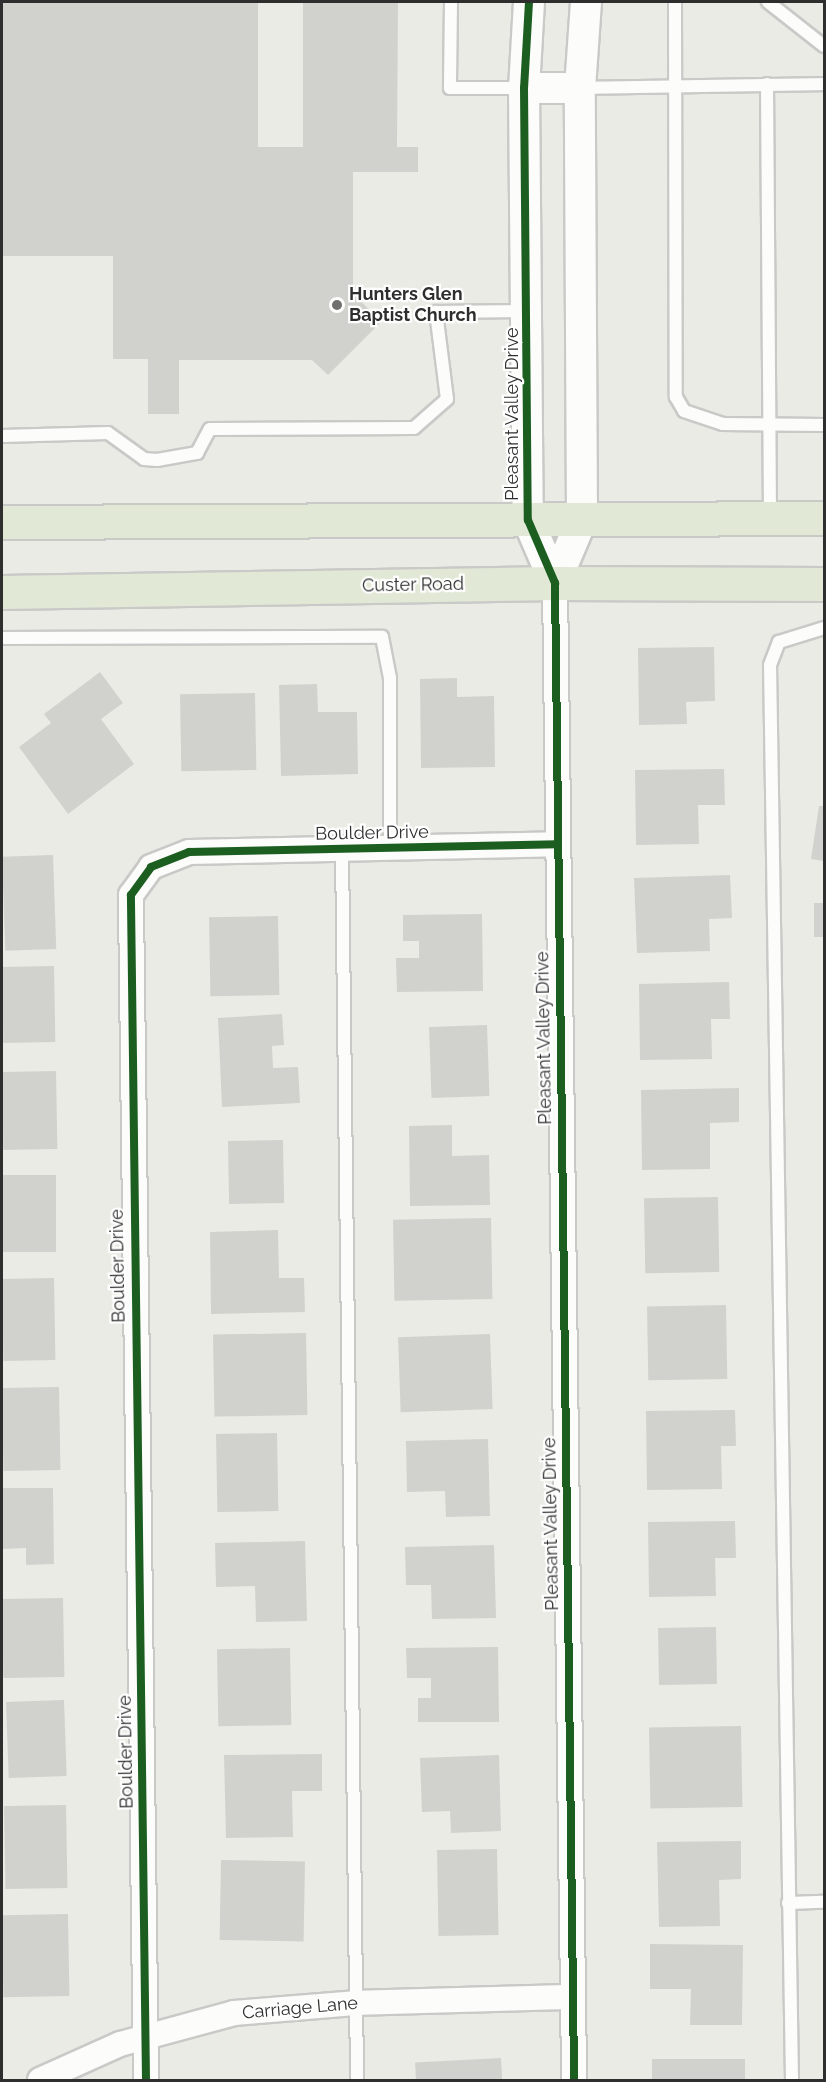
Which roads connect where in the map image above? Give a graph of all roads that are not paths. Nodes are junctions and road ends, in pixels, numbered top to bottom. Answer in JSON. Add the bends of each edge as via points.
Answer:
{"nodes":[{"id":1,"x":451,"y":2,"type":"edge"},
{"id":2,"x":529,"y":2,"type":"edge"},
{"id":3,"x":586,"y":2,"type":"edge"},
{"id":4,"x":675,"y":2,"type":"edge"},
{"id":5,"x":768,"y":2,"type":"edge"},
{"id":6,"x":825,"y":45,"type":"edge"},
{"id":7,"x":767,"y":84,"type":"junction"},
{"id":8,"x":825,"y":84,"type":"edge"},
{"id":9,"x":525,"y":88,"type":"junction"},
{"id":10,"x":580,"y":88,"type":"junction"},
{"id":11,"x":675,"y":88,"type":"junction"},
{"id":12,"x":526,"y":311,"type":"junction"},
{"id":13,"x":769,"y":425,"type":"junction"},
{"id":14,"x":825,"y":425,"type":"edge"},
{"id":15,"x":2,"y":436,"type":"edge"},
{"id":16,"x":770,"y":518,"type":"junction"},
{"id":17,"x":825,"y":518,"type":"edge"},
{"id":18,"x":582,"y":519,"type":"junction"},
{"id":19,"x":528,"y":520,"type":"junction"},
{"id":20,"x":2,"y":522,"type":"edge"},
{"id":21,"x":555,"y":583,"type":"junction"},
{"id":22,"x":825,"y":584,"type":"edge"},
{"id":23,"x":2,"y":592,"type":"edge"},
{"id":24,"x":825,"y":628,"type":"edge"},
{"id":25,"x":2,"y":638,"type":"edge"},
{"id":26,"x":557,"y":844,"type":"junction"},
{"id":27,"x":390,"y":847,"type":"junction"},
{"id":28,"x":342,"y":849,"type":"junction"},
{"id":29,"x":825,"y":1902,"type":"edge"},
{"id":30,"x":788,"y":1903,"type":"junction"},
{"id":31,"x":572,"y":1997,"type":"junction"},
{"id":32,"x":356,"y":2003,"type":"junction"},
{"id":33,"x":145,"y":2036,"type":"junction"},
{"id":34,"x":40,"y":2080,"type":"edge"},
{"id":35,"x":146,"y":2080,"type":"edge"},
{"id":36,"x":357,"y":2080,"type":"edge"},
{"id":37,"x":574,"y":2080,"type":"edge"},
{"id":38,"x":792,"y":2080,"type":"edge"}],
"edges":[{"from":1,"to":9,"type":"lane","via":[[450,88]]},
{"from":2,"to":9,"type":"street","name":"Pleasant Valley Drive"},
{"from":3,"to":10,"type":"street","name":"Pleasant Valley Drive"},
{"from":4,"to":11,"type":"lane"},
{"from":5,"to":6,"type":"lane"},
{"from":7,"to":8,"type":"lane"},
{"from":7,"to":11,"type":"lane"},
{"from":7,"to":13,"type":"lane"},
{"from":9,"to":10,"type":"street"},
{"from":9,"to":12,"type":"street","name":"Pleasant Valley Drive"},
{"from":10,"to":11,"type":"lane"},
{"from":10,"to":18,"type":"street","name":"Pleasant Valley Drive"},
{"from":11,"to":13,"type":"lane","via":[[676,397],[684,411],[723,424]]},
{"from":12,"to":15,"type":"lane","via":[[436,312],[447,399],[414,428],[210,429],[197,453],[157,460],[144,459],[108,433]]},
{"from":12,"to":19,"type":"street","name":"Pleasant Valley Drive"},
{"from":13,"to":14,"type":"lane"},
{"from":13,"to":16,"type":"lane"},
{"from":16,"to":17,"type":"main road"},
{"from":16,"to":18,"type":"main road"},
{"from":18,"to":19,"type":"main road"},
{"from":18,"to":21,"type":"street","name":"Pleasant Valley Drive"},
{"from":19,"to":20,"type":"main road"},
{"from":19,"to":21,"type":"street","name":"Pleasant Valley Drive"},
{"from":21,"to":22,"type":"main road","name":"Custer Road"},
{"from":21,"to":23,"type":"main road","name":"Custer Road"},
{"from":21,"to":26,"type":"street","name":"Pleasant Valley Drive"},
{"from":24,"to":30,"type":"lane","via":[[779,642],[770,665]]},
{"from":25,"to":27,"type":"lane","via":[[382,637],[390,678]]},
{"from":26,"to":27,"type":"street","name":"Boulder Drive"},
{"from":26,"to":31,"type":"street","name":"Pleasant Valley Drive"},
{"from":27,"to":28,"type":"street","name":"Boulder Drive"},
{"from":28,"to":32,"type":"lane"},
{"from":28,"to":33,"type":"street","name":"Boulder Drive","via":[[189,852],[151,867],[131,896]]},
{"from":29,"to":30,"type":"lane"},
{"from":30,"to":38,"type":"lane"},
{"from":31,"to":32,"type":"street","name":"Carriage Lane"},
{"from":31,"to":37,"type":"street","name":"Pleasant Valley Drive"},
{"from":32,"to":33,"type":"street","name":"Carriage Lane","via":[[234,2013]]},
{"from":32,"to":36,"type":"lane"},
{"from":33,"to":34,"type":"street","name":"Carriage Lane"},
{"from":33,"to":35,"type":"street","name":"Boulder Drive"}]}
